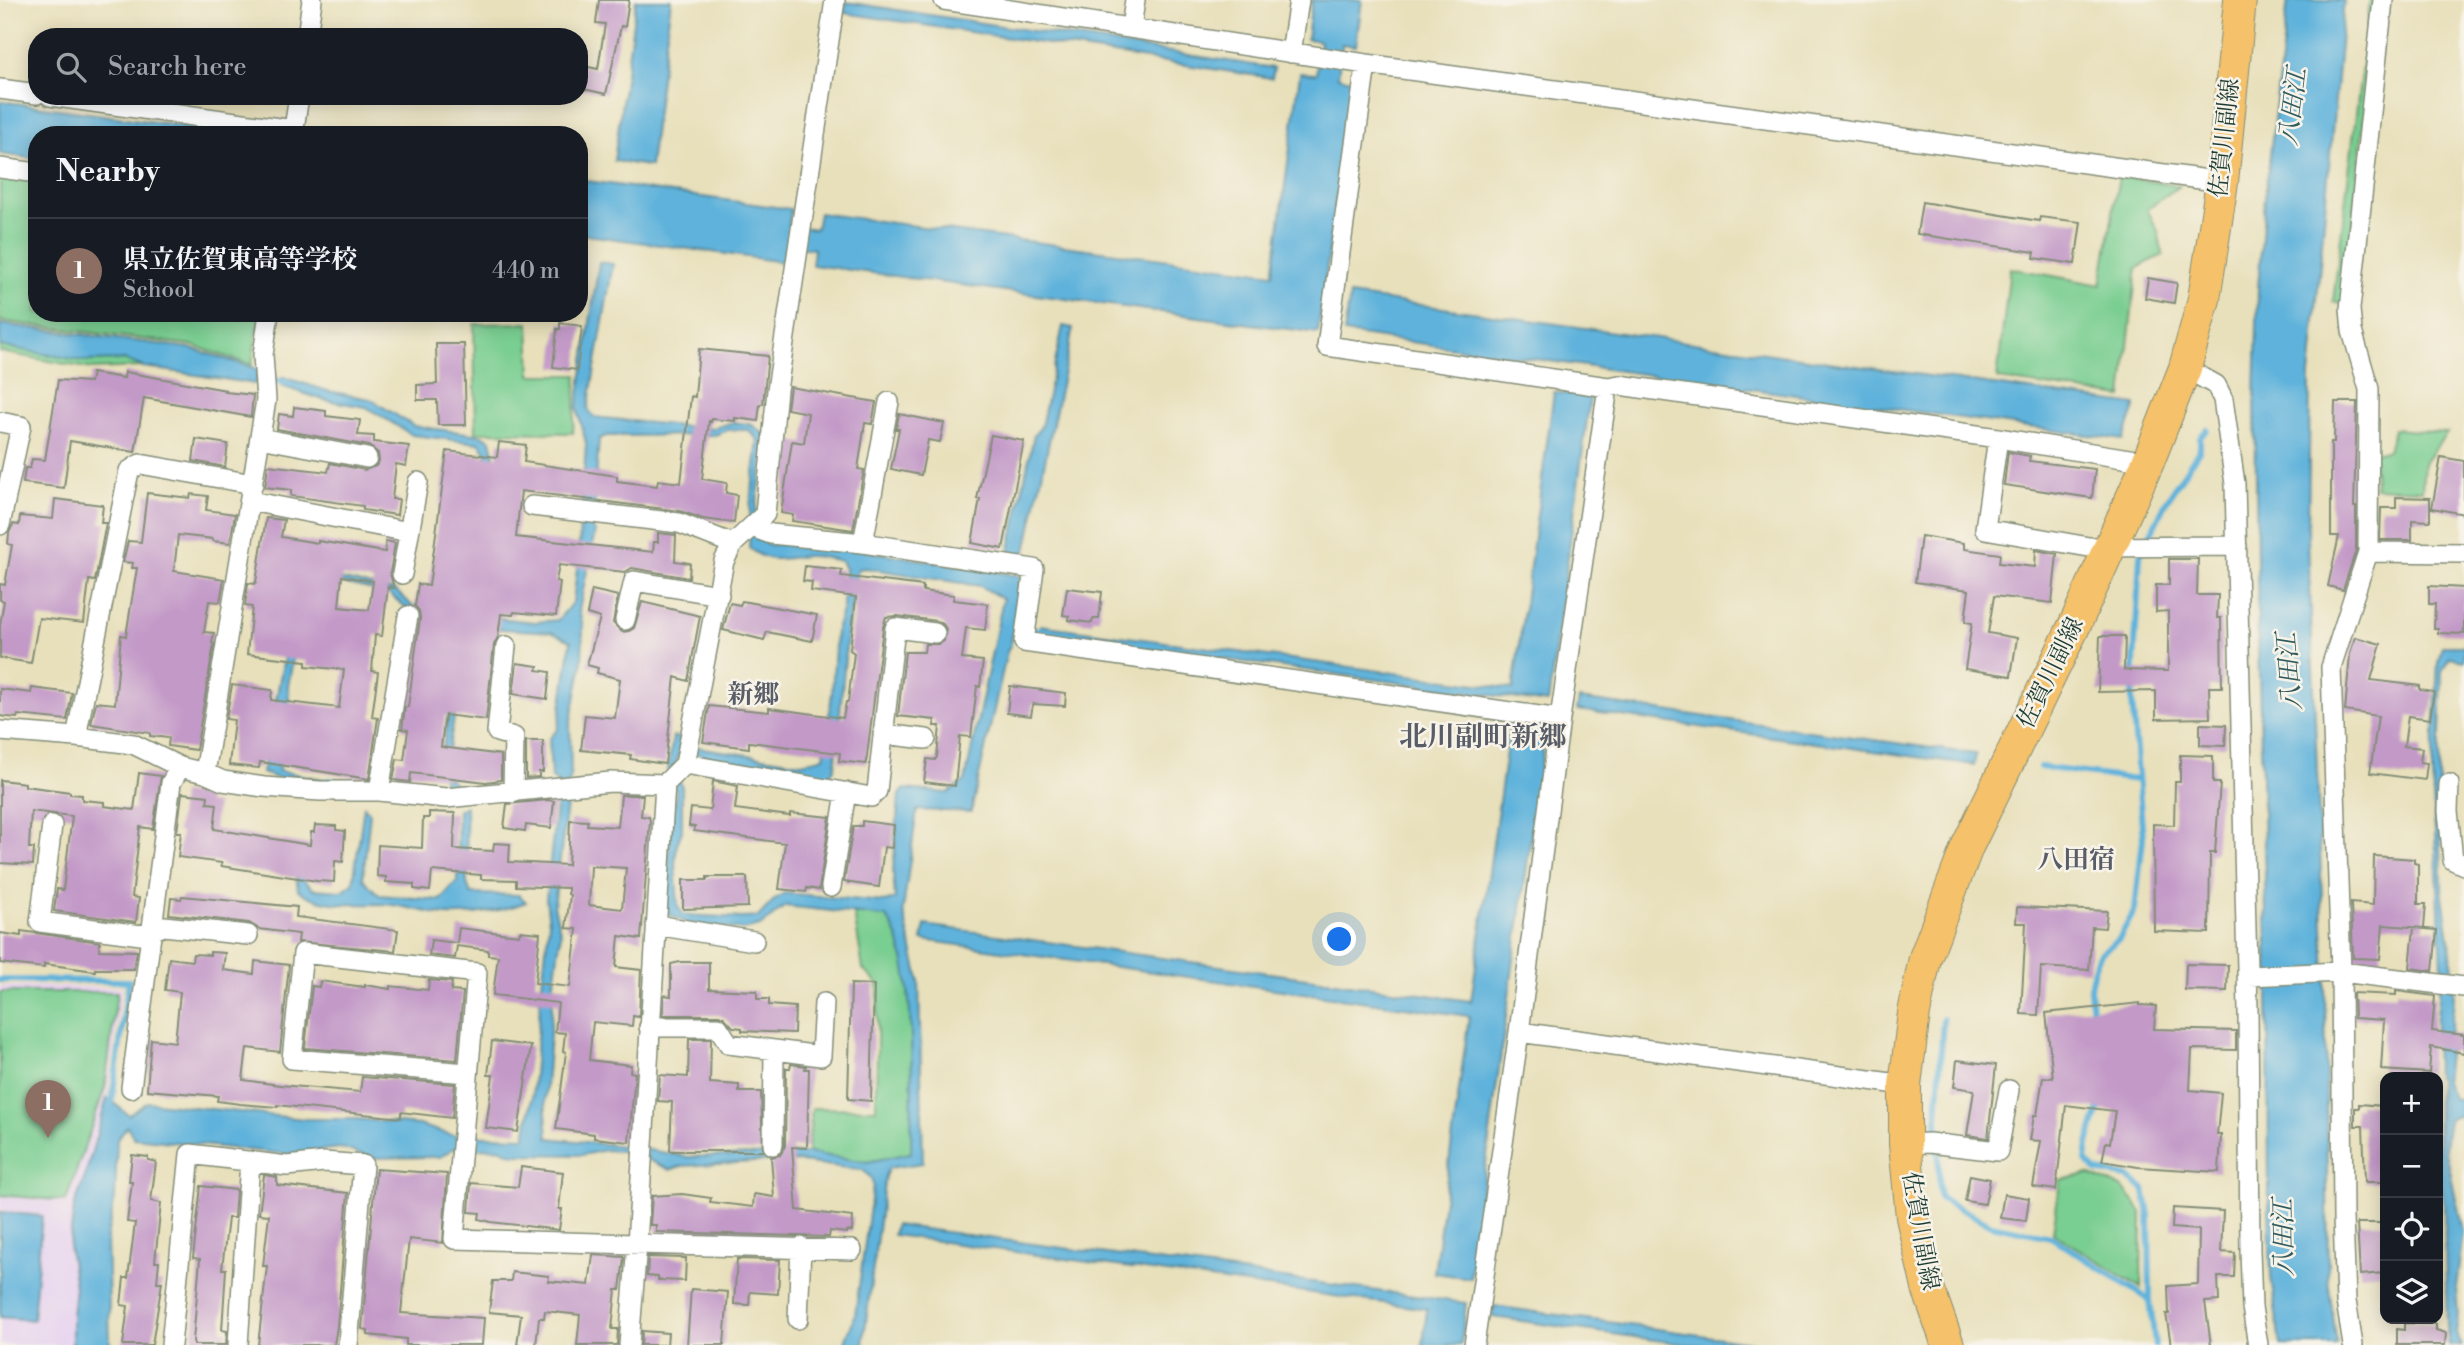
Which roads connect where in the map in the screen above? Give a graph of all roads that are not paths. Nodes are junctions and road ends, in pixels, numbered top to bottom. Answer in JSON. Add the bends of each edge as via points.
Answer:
{"nodes":[{"id":1,"x":312,"y":0,"type":"edge"},
{"id":2,"x":835,"y":0,"type":"edge"},
{"id":3,"x":944,"y":0,"type":"edge"},
{"id":4,"x":1135,"y":0,"type":"edge"},
{"id":5,"x":1299,"y":0,"type":"edge"},
{"id":6,"x":2240,"y":0,"type":"edge"},
{"id":7,"x":2383,"y":0,"type":"edge"},
{"id":8,"x":308,"y":28,"type":"edge"},
{"id":9,"x":1131,"y":28,"type":"junction"},
{"id":10,"x":1291,"y":53,"type":"junction"},
{"id":11,"x":1366,"y":64,"type":"junction"},
{"id":12,"x":0,"y":89,"type":"edge"},
{"id":13,"x":28,"y":93,"type":"edge"},
{"id":14,"x":111,"y":105,"type":"edge"},
{"id":15,"x":298,"y":105,"type":"edge"},
{"id":16,"x":252,"y":126,"type":"edge"},
{"id":17,"x":294,"y":126,"type":"edge"},
{"id":18,"x":0,"y":168,"type":"edge"},
{"id":19,"x":28,"y":172,"type":"edge"},
{"id":20,"x":2221,"y":182,"type":"junction"},
{"id":21,"x":268,"y":322,"type":"edge"},
{"id":22,"x":2185,"y":368,"type":"junction"},
{"id":23,"x":1608,"y":387,"type":"junction"},
{"id":24,"x":889,"y":402,"type":"dead end"},
{"id":25,"x":0,"y":422,"type":"edge"},
{"id":26,"x":260,"y":438,"type":"junction"},
{"id":27,"x":1998,"y":438,"type":"junction"},
{"id":28,"x":367,"y":458,"type":"dead end"},
{"id":29,"x":2148,"y":462,"type":"junction"},
{"id":30,"x":418,"y":482,"type":"dead end"},
{"id":31,"x":251,"y":493,"type":"junction"},
{"id":32,"x":532,"y":506,"type":"dead end"},
{"id":33,"x":0,"y":525,"type":"edge"},
{"id":34,"x":750,"y":531,"type":"junction"},
{"id":35,"x":409,"y":532,"type":"junction"},
{"id":36,"x":863,"y":543,"type":"junction"},
{"id":37,"x":2237,"y":546,"type":"junction"},
{"id":38,"x":2132,"y":547,"type":"junction"},
{"id":39,"x":2368,"y":552,"type":"junction"},
{"id":40,"x":2464,"y":553,"type":"edge"},
{"id":41,"x":402,"y":574,"type":"dead end"},
{"id":42,"x":719,"y":595,"type":"junction"},
{"id":43,"x":408,"y":616,"type":"dead end"},
{"id":44,"x":625,"y":620,"type":"dead end"},
{"id":45,"x":936,"y":633,"type":"dead end"},
{"id":46,"x":506,"y":646,"type":"dead end"},
{"id":47,"x":1560,"y":719,"type":"junction"},
{"id":48,"x":0,"y":731,"type":"edge"},
{"id":49,"x":883,"y":734,"type":"junction"},
{"id":50,"x":76,"y":737,"type":"junction"},
{"id":51,"x":926,"y":739,"type":"dead end"},
{"id":52,"x":679,"y":766,"type":"junction"},
{"id":53,"x":180,"y":767,"type":"junction"},
{"id":54,"x":205,"y":773,"type":"junction"},
{"id":55,"x":2449,"y":784,"type":"dead end"},
{"id":56,"x":379,"y":791,"type":"junction"},
{"id":57,"x":846,"y":792,"type":"junction"},
{"id":58,"x":513,"y":793,"type":"junction"},
{"id":59,"x":52,"y":825,"type":"dead end"},
{"id":60,"x":2464,"y":865,"type":"edge"},
{"id":61,"x":831,"y":887,"type":"dead end"},
{"id":62,"x":656,"y":925,"type":"junction"},
{"id":63,"x":151,"y":931,"type":"junction"},
{"id":64,"x":248,"y":935,"type":"dead end"},
{"id":65,"x":754,"y":941,"type":"dead end"},
{"id":66,"x":2341,"y":972,"type":"junction"},
{"id":67,"x":2248,"y":976,"type":"junction"},
{"id":68,"x":2461,"y":986,"type":"edge"},
{"id":69,"x":824,"y":1003,"type":"dead end"},
{"id":70,"x":649,"y":1027,"type":"junction"},
{"id":71,"x":1519,"y":1032,"type":"junction"},
{"id":72,"x":774,"y":1050,"type":"junction"},
{"id":73,"x":468,"y":1073,"type":"junction"},
{"id":74,"x":1905,"y":1086,"type":"junction"},
{"id":75,"x":131,"y":1088,"type":"dead end"},
{"id":76,"x":2008,"y":1090,"type":"dead end"},
{"id":77,"x":1927,"y":1144,"type":"junction"},
{"id":78,"x":773,"y":1145,"type":"dead end"},
{"id":79,"x":250,"y":1161,"type":"junction"},
{"id":80,"x":637,"y":1244,"type":"junction"},
{"id":81,"x":801,"y":1247,"type":"junction"},
{"id":82,"x":852,"y":1250,"type":"dead end"},
{"id":83,"x":798,"y":1319,"type":"dead end"},
{"id":84,"x":171,"y":1345,"type":"edge"},
{"id":85,"x":238,"y":1345,"type":"edge"},
{"id":86,"x":348,"y":1345,"type":"edge"},
{"id":87,"x":629,"y":1345,"type":"edge"},
{"id":88,"x":1474,"y":1345,"type":"edge"},
{"id":89,"x":1948,"y":1345,"type":"edge"},
{"id":90,"x":2258,"y":1345,"type":"edge"},
{"id":91,"x":2353,"y":1345,"type":"edge"}],
"edges":[{"from":1,"to":8,"type":"street"},
{"from":2,"to":34,"type":"street","via":[[777,390],[765,514]]},
{"from":3,"to":9,"type":"street"},
{"from":4,"to":9,"type":"street"},
{"from":5,"to":10,"type":"street"},
{"from":6,"to":20,"type":"main road","name":"佐賀川副線"},
{"from":7,"to":39,"type":"street","via":[[2350,309],[2369,389]]},
{"from":9,"to":10,"type":"street"},
{"from":10,"to":11,"type":"street"},
{"from":11,"to":20,"type":"street"},
{"from":11,"to":23,"type":"street","via":[[1327,346]]},
{"from":12,"to":13,"type":"street"},
{"from":14,"to":16,"type":"street"},
{"from":15,"to":17,"type":"street"},
{"from":18,"to":19,"type":"street"},
{"from":20,"to":22,"type":"main road","name":"佐賀川副線","via":[[2204,299]]},
{"from":21,"to":26,"type":"street"},
{"from":22,"to":29,"type":"main road","name":"佐賀川副線"},
{"from":22,"to":37,"type":"street","via":[[2216,385],[2223,399],[2235,484]]},
{"from":23,"to":27,"type":"street"},
{"from":23,"to":47,"type":"street"},
{"from":24,"to":36,"type":"street"},
{"from":25,"to":33,"type":"street","via":[[21,426]]},
{"from":26,"to":28,"type":"street"},
{"from":26,"to":31,"type":"street"},
{"from":27,"to":29,"type":"street"},
{"from":27,"to":38,"type":"street","via":[[1985,530],[2089,547]]},
{"from":29,"to":38,"type":"main road","name":"佐賀川副線"},
{"from":30,"to":35,"type":"street"},
{"from":31,"to":35,"type":"street"},
{"from":31,"to":50,"type":"street","via":[[140,464],[129,471]]},
{"from":31,"to":54,"type":"street"},
{"from":32,"to":34,"type":"street"},
{"from":34,"to":36,"type":"street"},
{"from":34,"to":42,"type":"street","via":[[724,561]]},
{"from":35,"to":41,"type":"street"},
{"from":36,"to":47,"type":"street","via":[[1034,569],[1024,642]]},
{"from":37,"to":38,"type":"street"},
{"from":37,"to":67,"type":"street"},
{"from":38,"to":74,"type":"main road","name":"佐賀川副線","via":[[1962,860],[1925,958]]},
{"from":39,"to":40,"type":"street"},
{"from":39,"to":66,"type":"street","via":[[2332,667]]},
{"from":42,"to":44,"type":"street","via":[[634,581]]},
{"from":42,"to":52,"type":"street"},
{"from":43,"to":56,"type":"street"},
{"from":45,"to":49,"type":"street","via":[[895,628]]},
{"from":46,"to":58,"type":"street","via":[[497,732],[514,737]]},
{"from":47,"to":71,"type":"street"},
{"from":48,"to":50,"type":"street"},
{"from":49,"to":51,"type":"street"},
{"from":49,"to":57,"type":"street","via":[[877,791],[871,797]]},
{"from":50,"to":53,"type":"street","via":[[132,744]]},
{"from":52,"to":57,"type":"street"},
{"from":52,"to":58,"type":"street","via":[[611,782]]},
{"from":52,"to":62,"type":"street"},
{"from":53,"to":54,"type":"street"},
{"from":53,"to":63,"type":"street","via":[[171,783]]},
{"from":54,"to":56,"type":"street","via":[[223,781],[264,787]]},
{"from":55,"to":60,"type":"street","via":[[2453,860]]},
{"from":56,"to":58,"type":"street","via":[[446,798]]},
{"from":57,"to":61,"type":"street"},
{"from":59,"to":63,"type":"street","via":[[40,922],[141,935]]},
{"from":62,"to":65,"type":"street"},
{"from":62,"to":70,"type":"street"},
{"from":63,"to":64,"type":"street","via":[[164,926]]},
{"from":63,"to":75,"type":"street"},
{"from":66,"to":67,"type":"street"},
{"from":66,"to":68,"type":"street"},
{"from":66,"to":91,"type":"street","via":[[2343,1217],[2346,1301]]},
{"from":67,"to":90,"type":"street","via":[[2250,1250]]},
{"from":69,"to":72,"type":"street","via":[[821,1056]]},
{"from":70,"to":72,"type":"street","via":[[718,1027],[729,1044]]},
{"from":70,"to":80,"type":"street"},
{"from":71,"to":74,"type":"street"},
{"from":71,"to":88,"type":"street"},
{"from":72,"to":78,"type":"street"},
{"from":73,"to":73,"type":"street","via":[[292,1059],[303,953],[477,973]]},
{"from":73,"to":80,"type":"street","via":[[454,1239]]},
{"from":74,"to":77,"type":"main road","name":"佐賀川副線"},
{"from":76,"to":77,"type":"street","via":[[1998,1151]]},
{"from":77,"to":89,"type":"main road","name":"佐賀川副線","via":[[1912,1217],[1928,1288]]},
{"from":79,"to":84,"type":"street","via":[[190,1154]]},
{"from":79,"to":85,"type":"street"},
{"from":79,"to":86,"type":"street","via":[[287,1166],[324,1162],[363,1165]]},
{"from":80,"to":81,"type":"street"},
{"from":80,"to":87,"type":"street"},
{"from":81,"to":82,"type":"street"},
{"from":81,"to":83,"type":"street"}]}
